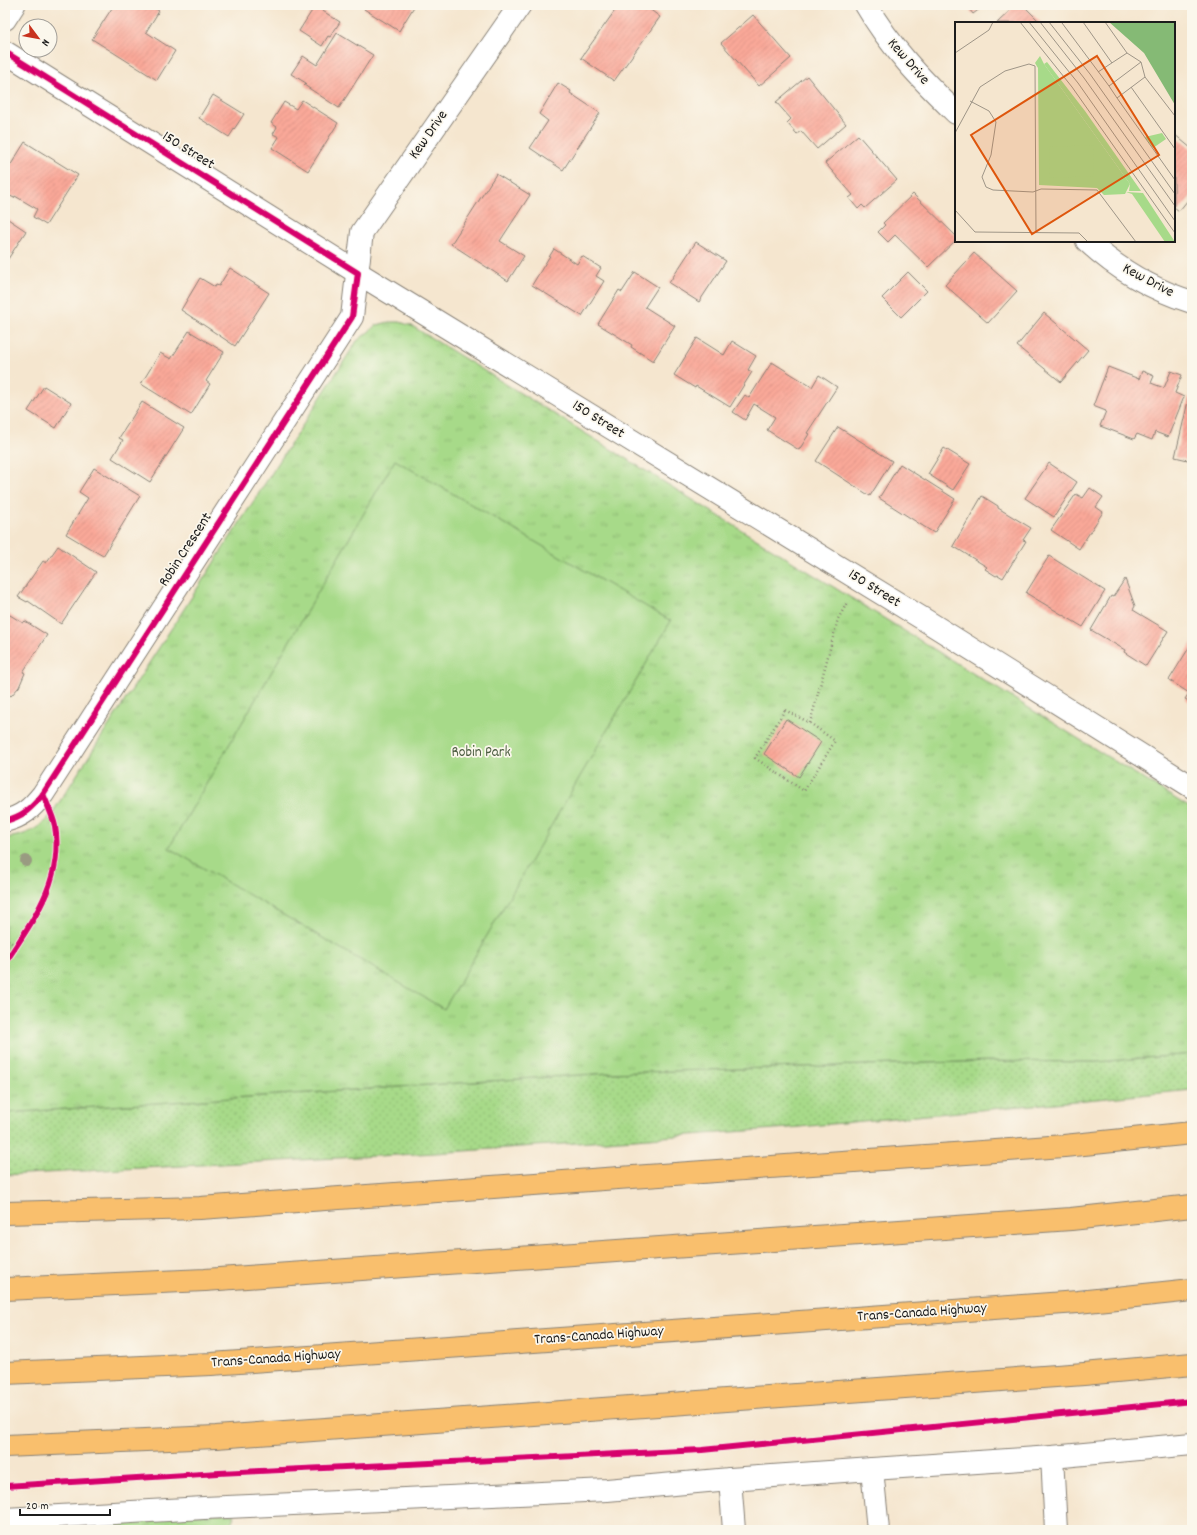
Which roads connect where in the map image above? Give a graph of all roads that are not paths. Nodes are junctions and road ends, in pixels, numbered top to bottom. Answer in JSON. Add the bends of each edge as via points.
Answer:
{"nodes":[{"id":1,"x":14,"y":5,"type":"edge"},
{"id":2,"x":520,"y":5,"type":"edge"},
{"id":3,"x":866,"y":5,"type":"edge"},
{"id":4,"x":5,"y":19,"type":"edge"},
{"id":5,"x":5,"y":52,"type":"edge"},
{"id":6,"x":955,"y":113,"type":"edge"},
{"id":7,"x":1088,"y":242,"type":"edge"},
{"id":8,"x":358,"y":273,"type":"junction"},
{"id":9,"x":1192,"y":302,"type":"edge"},
{"id":10,"x":1192,"y":787,"type":"edge"},
{"id":11,"x":5,"y":821,"type":"edge"},
{"id":12,"x":1192,"y":1133,"type":"edge"},
{"id":13,"x":1192,"y":1206,"type":"edge"},
{"id":14,"x":5,"y":1213,"type":"edge"},
{"id":15,"x":5,"y":1289,"type":"edge"},
{"id":16,"x":1192,"y":1290,"type":"edge"},
{"id":17,"x":1192,"y":1364,"type":"edge"},
{"id":18,"x":5,"y":1373,"type":"edge"},
{"id":19,"x":1192,"y":1444,"type":"edge"},
{"id":20,"x":5,"y":1446,"type":"edge"},
{"id":21,"x":1052,"y":1457,"type":"junction"},
{"id":22,"x":872,"y":1469,"type":"junction"},
{"id":23,"x":730,"y":1479,"type":"junction"},
{"id":24,"x":5,"y":1519,"type":"edge"},
{"id":25,"x":734,"y":1530,"type":"edge"},
{"id":26,"x":878,"y":1530,"type":"edge"},
{"id":27,"x":1056,"y":1530,"type":"edge"}],
"edges":[{"from":1,"to":4,"type":"street"},
{"from":2,"to":8,"type":"street","name":"Kew Drive","via":[[362,232]]},
{"from":3,"to":6,"type":"street","name":"Kew Drive","via":[[874,20],[912,69]]},
{"from":5,"to":8,"type":"street","name":"150 Street"},
{"from":7,"to":9,"type":"street","name":"Kew Drive","via":[[1134,276],[1163,292]]},
{"from":8,"to":10,"type":"street","name":"150 Street","via":[[925,620]]},
{"from":8,"to":11,"type":"street","name":"Robin Crescent","via":[[352,317],[343,331],[43,794],[32,808],[17,818]]},
{"from":12,"to":14,"type":"highway","via":[[1057,1147],[208,1208]]},
{"from":13,"to":15,"type":"highway","via":[[1055,1220],[205,1280]]},
{"from":16,"to":18,"type":"highway","name":"Trans-Canada Highway","via":[[1070,1302],[219,1363]]},
{"from":17,"to":20,"type":"highway","via":[[1076,1375],[216,1437]]},
{"from":19,"to":21,"type":"street"},
{"from":21,"to":22,"type":"street"},
{"from":21,"to":27,"type":"street"},
{"from":22,"to":23,"type":"street"},
{"from":22,"to":26,"type":"street"},
{"from":23,"to":24,"type":"street","via":[[607,1490]]},
{"from":23,"to":25,"type":"street"}]}
